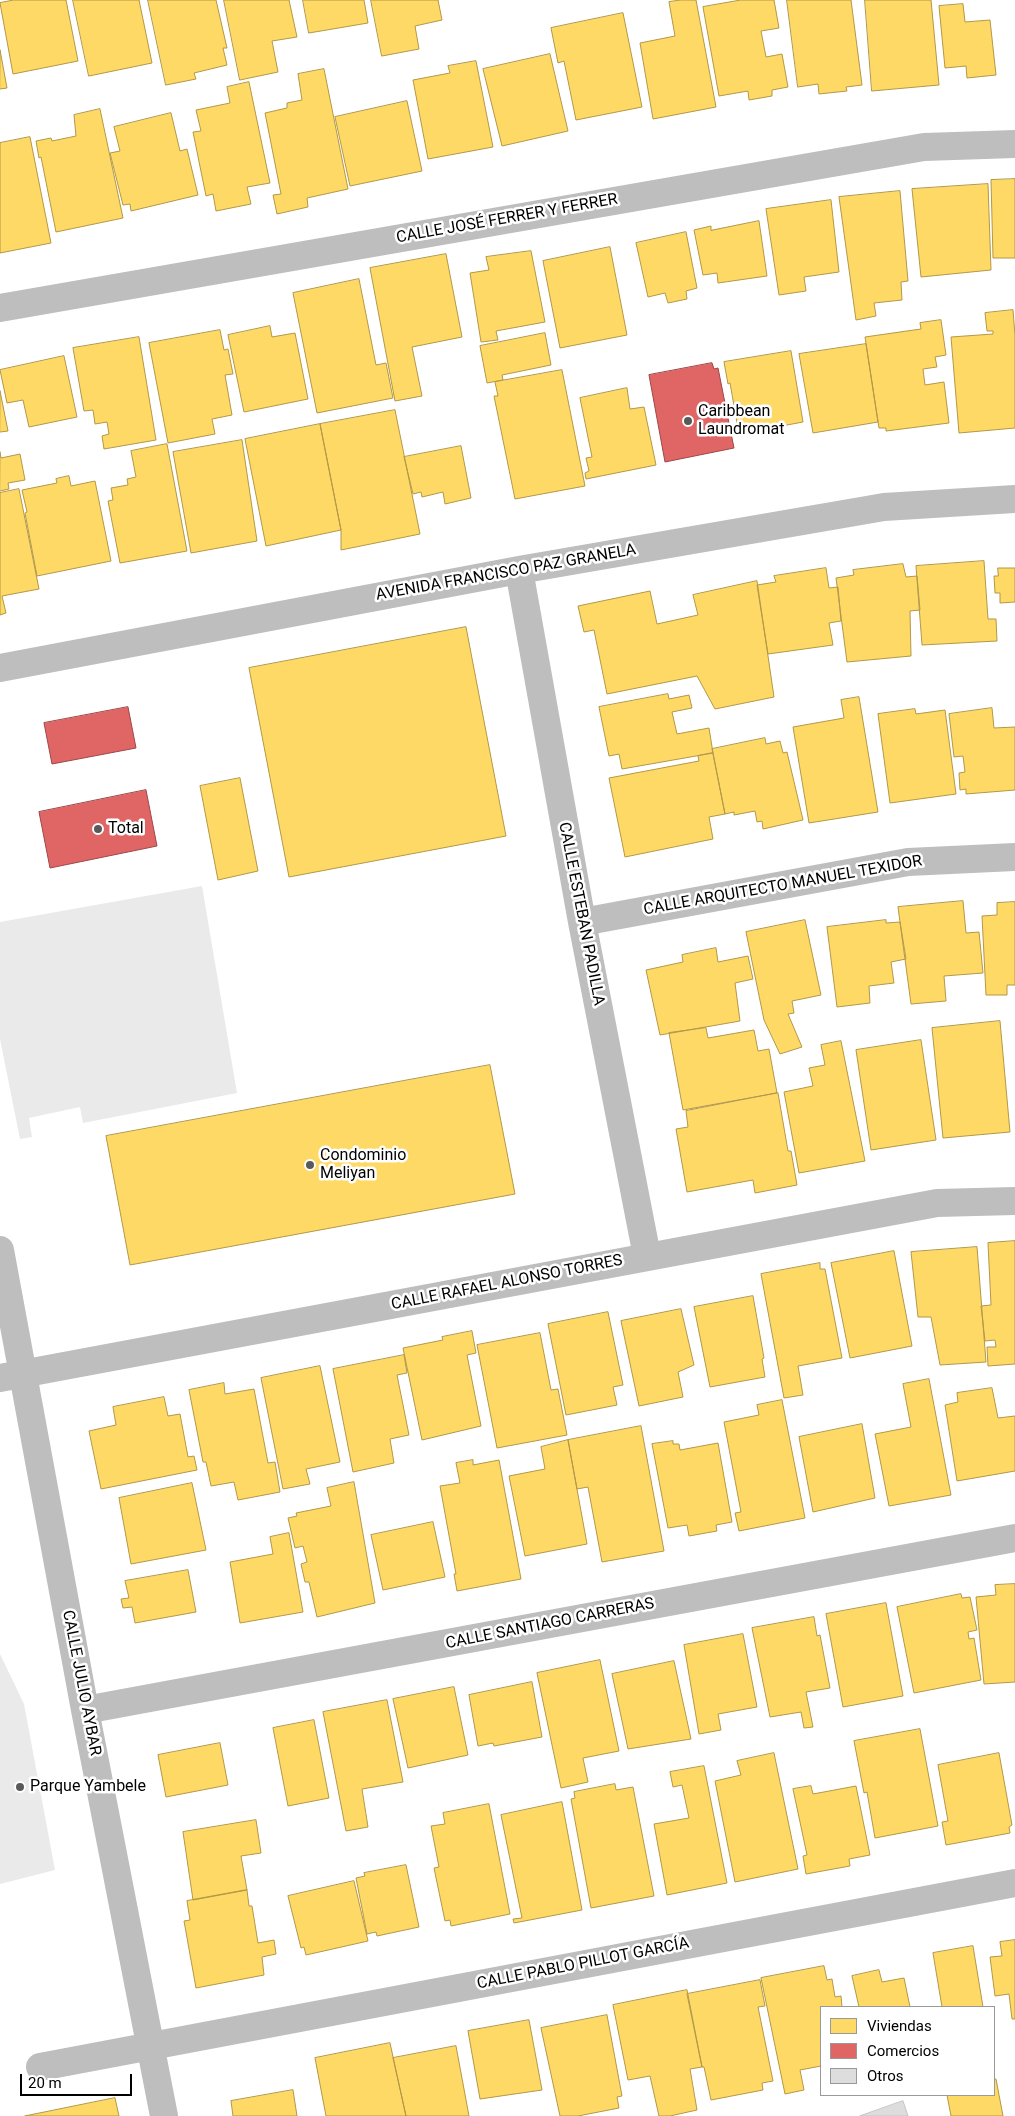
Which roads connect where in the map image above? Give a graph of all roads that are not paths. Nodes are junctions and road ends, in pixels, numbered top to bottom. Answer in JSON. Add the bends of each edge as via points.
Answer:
{"nodes":[{"id":1,"x":1015,"y":144,"type":"edge"},
{"id":2,"x":0,"y":308,"type":"edge"},
{"id":3,"x":1015,"y":499,"type":"edge"},
{"id":4,"x":519,"y":570,"type":"junction"},
{"id":5,"x":0,"y":668,"type":"edge"},
{"id":6,"x":1015,"y":857,"type":"edge"},
{"id":7,"x":582,"y":922,"type":"junction"},
{"id":8,"x":1015,"y":1201,"type":"edge"},
{"id":9,"x":0,"y":1250,"type":"edge"},
{"id":10,"x":647,"y":1256,"type":"junction"},
{"id":11,"x":12,"y":1376,"type":"edge"},
{"id":12,"x":1015,"y":1538,"type":"edge"},
{"id":13,"x":85,"y":1710,"type":"junction"},
{"id":14,"x":1015,"y":1883,"type":"edge"},
{"id":15,"x":150,"y":2046,"type":"junction"},
{"id":16,"x":40,"y":2067,"type":"dead end"},
{"id":17,"x":164,"y":2116,"type":"edge"}],
"edges":[{"from":1,"to":2,"type":"street","name":"CALLE JOSÉ FERRER Y FERRER","via":[[924,147]]},
{"from":3,"to":4,"type":"street","name":"AVENIDA FRANCISCO PAZ GRANELA","via":[[884,507]]},
{"from":4,"to":5,"type":"street","name":"AVENIDA FRANCISCO PAZ GRANELA"},
{"from":4,"to":7,"type":"street","name":"CALLE ESTEBAN PADILLA"},
{"from":6,"to":7,"type":"street","name":"CALLE ARQUITECTO MANUEL TEXIDOR","via":[[908,862]]},
{"from":7,"to":10,"type":"street","name":"CALLE ESTEBAN PADILLA"},
{"from":8,"to":10,"type":"street","name":"CALLE RAFAEL ALONSO TORRES","via":[[937,1203]]},
{"from":9,"to":11,"type":"street","name":"CALLE JULIO AYBAR"},
{"from":10,"to":11,"type":"street","name":"CALLE RAFAEL ALONSO TORRES"},
{"from":11,"to":13,"type":"street","name":"CALLE JULIO AYBAR"},
{"from":12,"to":13,"type":"street","name":"CALLE SANTIAGO CARRERAS"},
{"from":13,"to":15,"type":"street","name":"CALLE JULIO AYBAR"},
{"from":14,"to":15,"type":"street","name":"CALLE PABLO PILLOT GARCÍA"},
{"from":15,"to":16,"type":"street","name":"CALLE PABLO PILLOT GARCÍA"},
{"from":15,"to":17,"type":"street","name":"CALLE JULIO AYBAR"}]}
